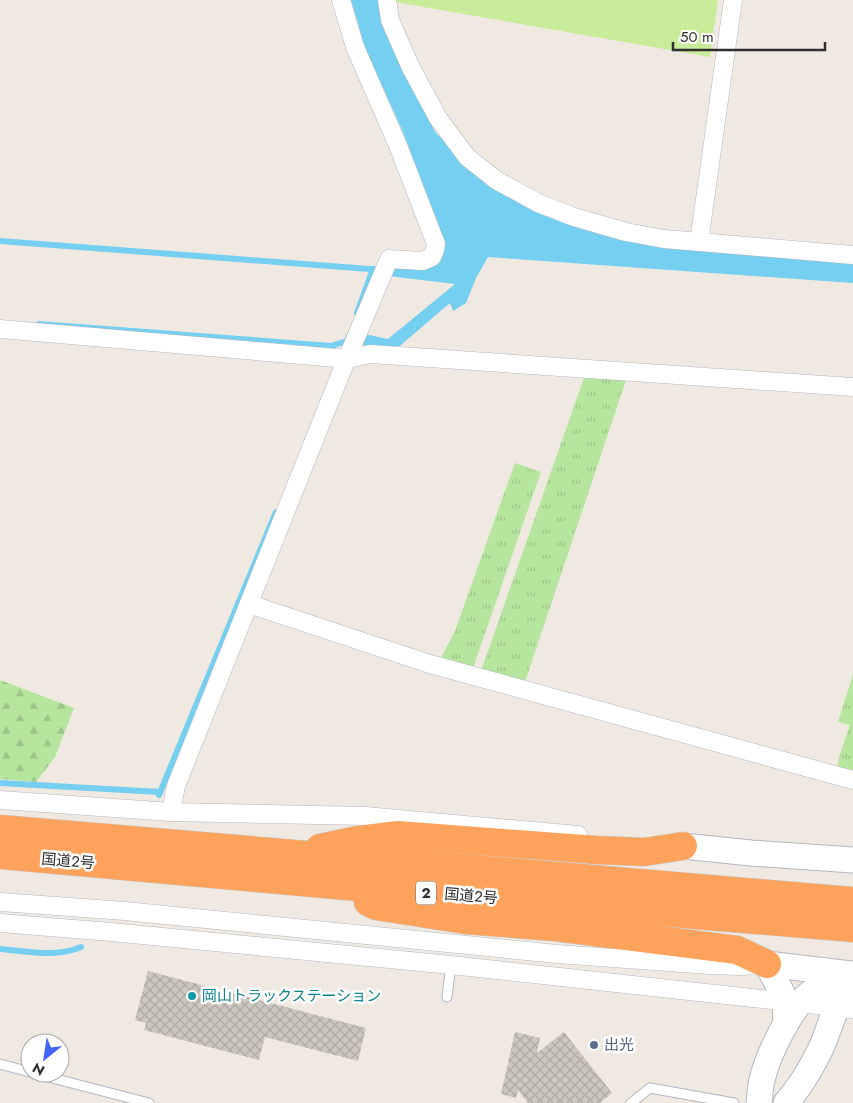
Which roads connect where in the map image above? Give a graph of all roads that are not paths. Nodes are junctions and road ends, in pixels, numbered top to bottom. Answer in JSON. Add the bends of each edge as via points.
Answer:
{"nodes":[{"id":1,"x":341,"y":0,"type":"edge"},
{"id":2,"x":387,"y":0,"type":"edge"},
{"id":3,"x":733,"y":0,"type":"edge"},
{"id":4,"x":699,"y":242,"type":"junction"},
{"id":5,"x":853,"y":255,"type":"edge"},
{"id":6,"x":0,"y":329,"type":"edge"},
{"id":7,"x":342,"y":358,"type":"junction"},
{"id":8,"x":853,"y":387,"type":"edge"},
{"id":9,"x":250,"y":604,"type":"junction"},
{"id":10,"x":853,"y":780,"type":"edge"},
{"id":11,"x":0,"y":800,"type":"edge"},
{"id":12,"x":171,"y":812,"type":"junction"},
{"id":13,"x":0,"y":829,"type":"edge"},
{"id":14,"x":683,"y":846,"type":"junction"},
{"id":15,"x":294,"y":854,"type":"junction"},
{"id":16,"x":0,"y":855,"type":"edge"},
{"id":17,"x":853,"y":860,"type":"edge"},
{"id":18,"x":334,"y":885,"type":"junction"},
{"id":19,"x":853,"y":901,"type":"edge"},
{"id":20,"x":0,"y":902,"type":"edge"},
{"id":21,"x":0,"y":924,"type":"edge"},
{"id":22,"x":853,"y":928,"type":"edge"},
{"id":23,"x":453,"y":944,"type":"junction"},
{"id":24,"x":767,"y":964,"type":"junction"},
{"id":25,"x":451,"y":965,"type":"junction"},
{"id":26,"x":853,"y":974,"type":"edge"},
{"id":27,"x":853,"y":979,"type":"edge"},
{"id":28,"x":853,"y":988,"type":"edge"},
{"id":29,"x":447,"y":996,"type":"dead end"},
{"id":30,"x":844,"y":1009,"type":"edge"},
{"id":31,"x":790,"y":1010,"type":"junction"},
{"id":32,"x":0,"y":1064,"type":"edge"},
{"id":33,"x":20,"y":1070,"type":"edge"},
{"id":34,"x":70,"y":1083,"type":"edge"},
{"id":35,"x":149,"y":1103,"type":"edge"},
{"id":36,"x":631,"y":1103,"type":"edge"},
{"id":37,"x":734,"y":1103,"type":"edge"},
{"id":38,"x":759,"y":1103,"type":"edge"},
{"id":39,"x":786,"y":1103,"type":"edge"}],
"edges":[{"from":1,"to":7,"type":"street","via":[[355,47],[436,244],[432,258],[389,259]]},
{"from":2,"to":4,"type":"street","via":[[390,20],[438,118],[467,157],[496,180],[538,203],[626,232]]},
{"from":3,"to":4,"type":"street"},
{"from":4,"to":5,"type":"street"},
{"from":6,"to":7,"type":"street"},
{"from":7,"to":8,"type":"street","via":[[370,354]]},
{"from":7,"to":9,"type":"street"},
{"from":9,"to":10,"type":"street","via":[[430,664]]},
{"from":9,"to":12,"type":"street","via":[[176,786]]},
{"from":11,"to":12,"type":"street"},
{"from":12,"to":14,"type":"street","via":[[365,816]]},
{"from":13,"to":15,"type":"highway","name":"国道2号","number":"2"},
{"from":14,"to":15,"type":"highway","via":[[644,852],[398,835]]},
{"from":14,"to":17,"type":"street"},
{"from":15,"to":19,"type":"highway","name":"国道2号","number":"2"},
{"from":16,"to":18,"type":"highway","name":"国道2号","number":"2"},
{"from":18,"to":22,"type":"highway","name":"国道2号","number":"2"},
{"from":18,"to":24,"type":"highway","via":[[376,906],[465,920],[555,927],[738,950]]},
{"from":20,"to":23,"type":"street"},
{"from":21,"to":25,"type":"street"},
{"from":23,"to":24,"type":"street","via":[[710,965]]},
{"from":23,"to":25,"type":"street"},
{"from":24,"to":26,"type":"street"},
{"from":24,"to":31,"type":"street"},
{"from":25,"to":29,"type":"lane"},
{"from":25,"to":31,"type":"street"},
{"from":27,"to":31,"type":"street","via":[[819,988]]},
{"from":28,"to":30,"type":"street","via":[[841,1000]]},
{"from":30,"to":31,"type":"street"},
{"from":30,"to":39,"type":"street"},
{"from":31,"to":38,"type":"street","via":[[762,1080]]},
{"from":32,"to":33,"type":"lane"},
{"from":34,"to":35,"type":"lane"},
{"from":36,"to":37,"type":"lane","via":[[650,1088]]}]}
